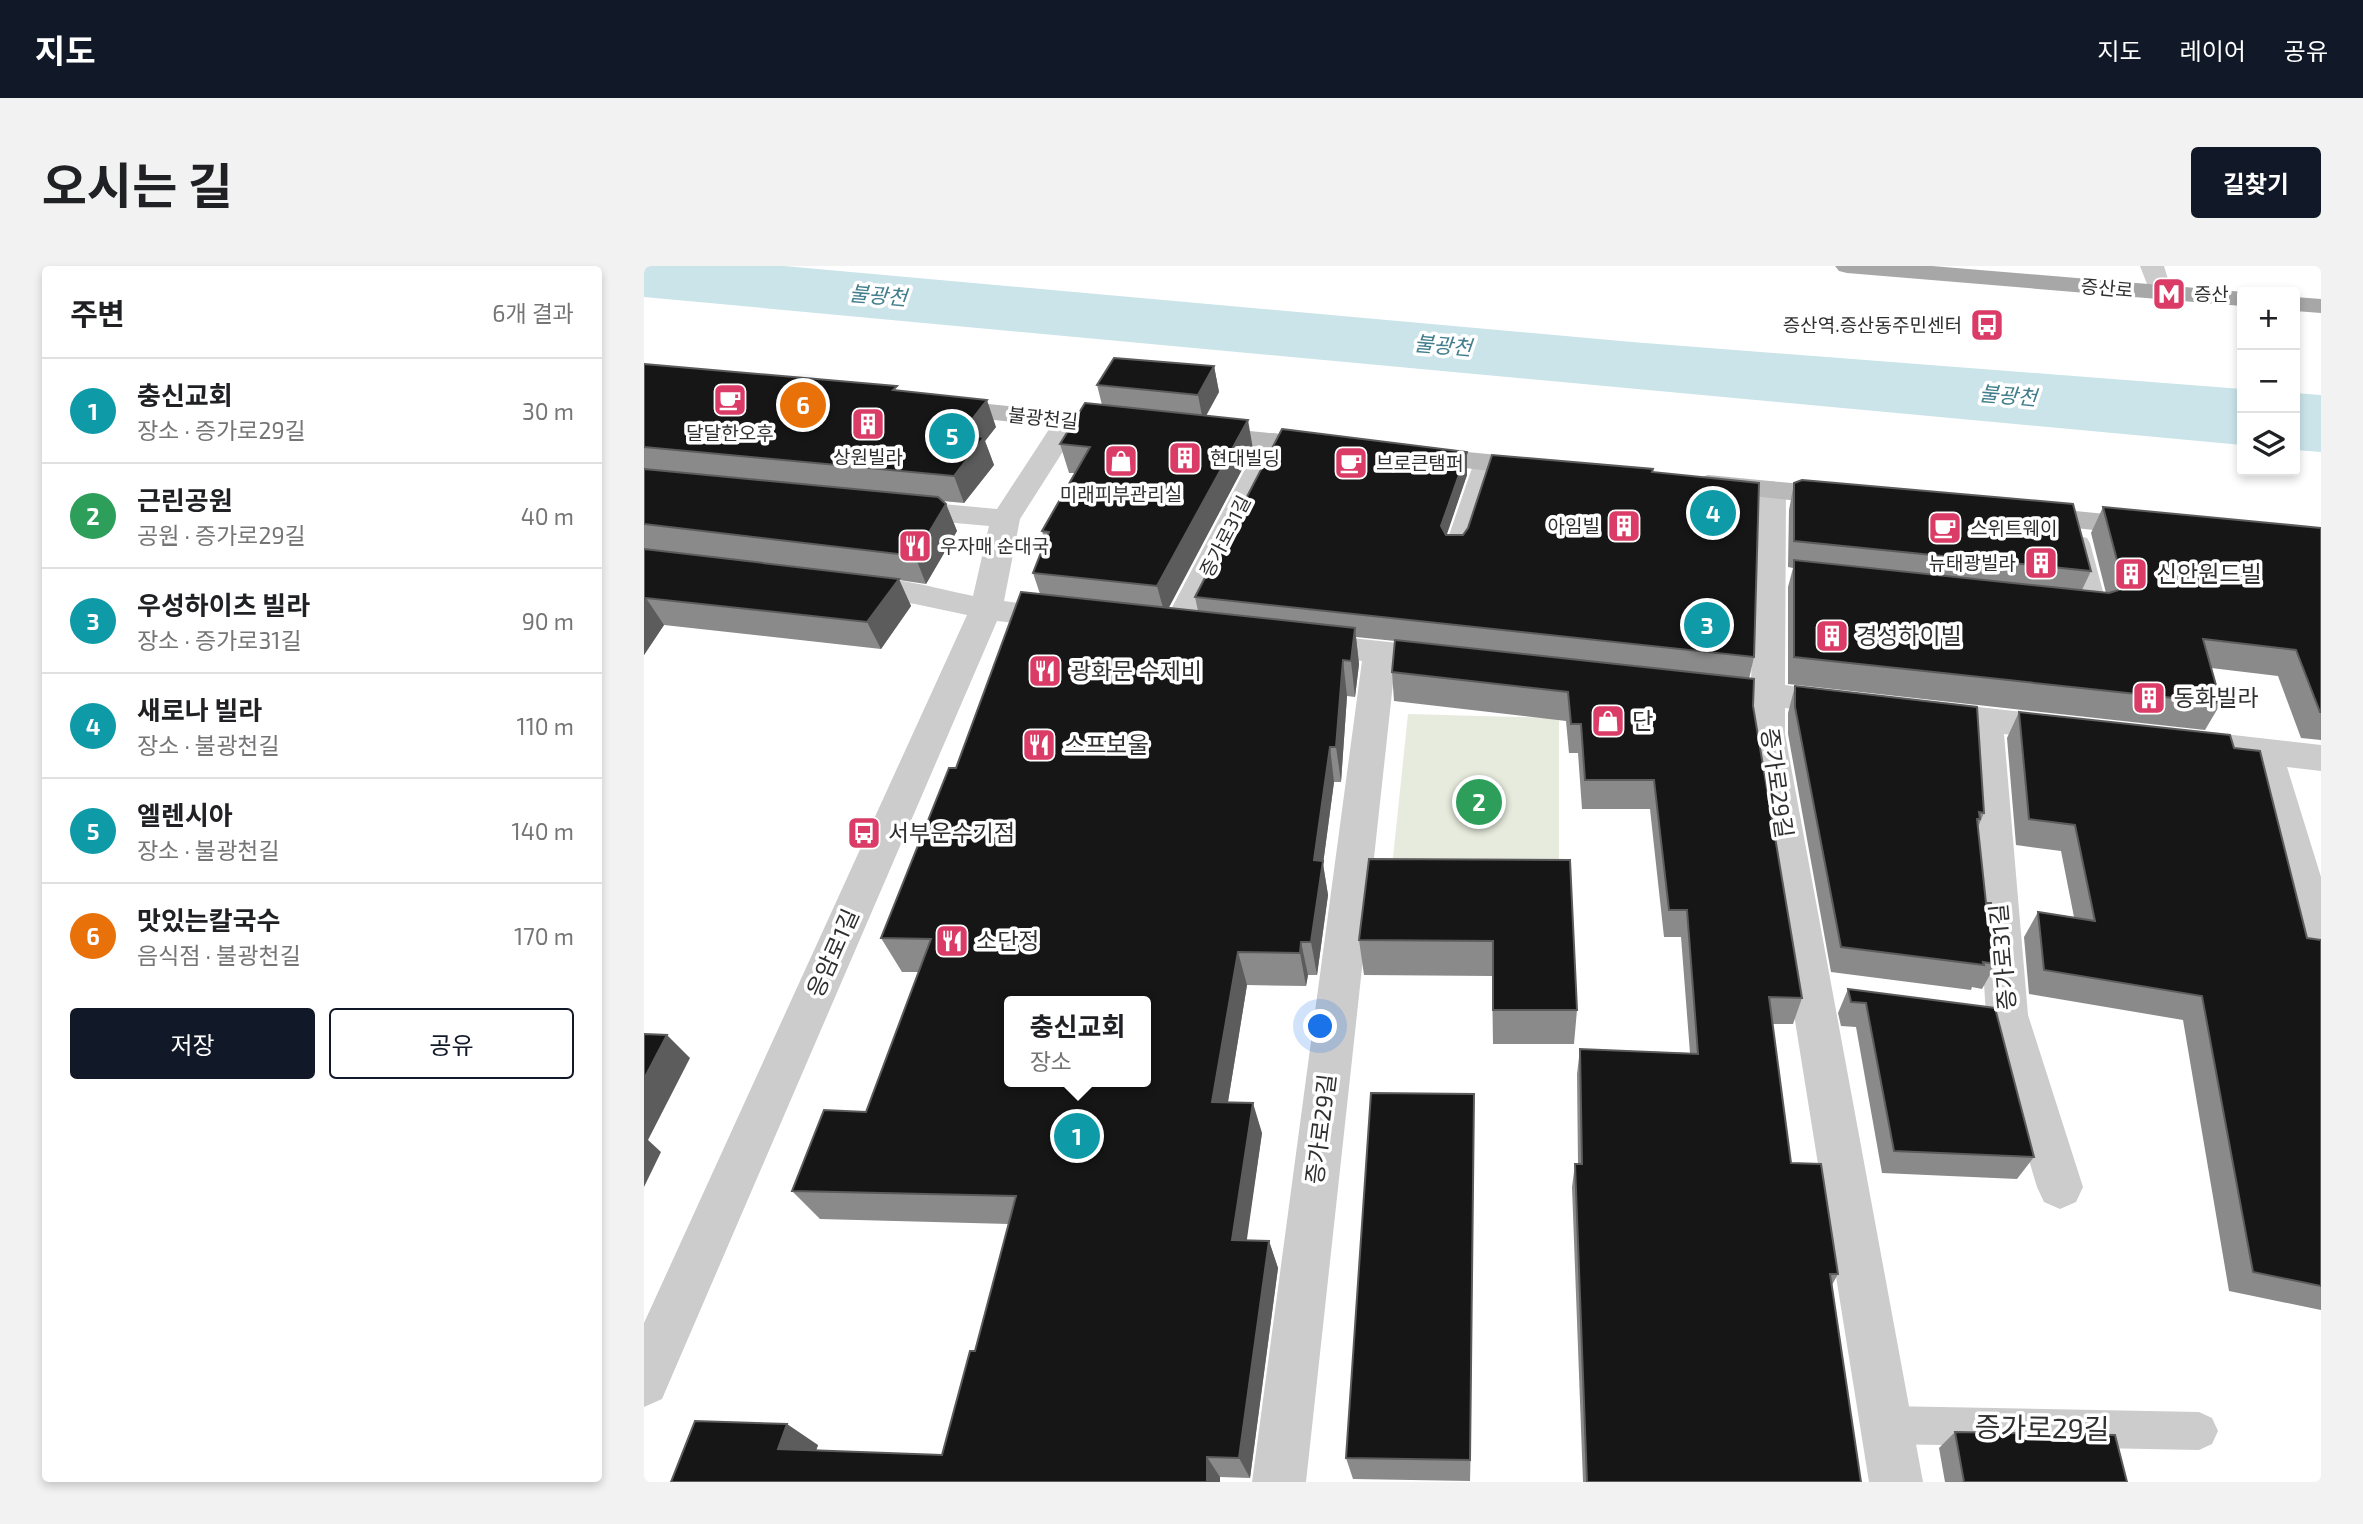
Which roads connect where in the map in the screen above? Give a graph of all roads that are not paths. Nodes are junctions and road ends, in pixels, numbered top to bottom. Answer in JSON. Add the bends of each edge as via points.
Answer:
{"nodes":[{"id":1,"x":1847,"y":266,"type":"edge"},
{"id":2,"x":2152,"y":266,"type":"edge"},
{"id":3,"x":2160,"y":292,"type":"junction"},
{"id":4,"x":2237,"y":299,"type":"edge"},
{"id":5,"x":2300,"y":304,"type":"edge"},
{"id":6,"x":2321,"y":306,"type":"edge"},
{"id":7,"x":918,"y":405,"type":"edge"},
{"id":8,"x":1069,"y":420,"type":"junction"},
{"id":9,"x":1274,"y":441,"type":"junction"},
{"id":10,"x":1353,"y":449,"type":"edge"},
{"id":11,"x":1392,"y":453,"type":"edge"},
{"id":12,"x":1484,"y":462,"type":"junction"},
{"id":13,"x":1566,"y":470,"type":"edge"},
{"id":14,"x":1676,"y":481,"type":"edge"},
{"id":15,"x":1772,"y":490,"type":"junction"},
{"id":16,"x":1868,"y":500,"type":"edge"},
{"id":17,"x":866,"y":505,"type":"edge"},
{"id":18,"x":2004,"y":513,"type":"edge"},
{"id":19,"x":1005,"y":519,"type":"junction"},
{"id":20,"x":2073,"y":520,"type":"junction"},
{"id":21,"x":2169,"y":529,"type":"edge"},
{"id":22,"x":1455,"y":550,"type":"edge"},
{"id":23,"x":821,"y":583,"type":"edge"},
{"id":24,"x":2056,"y":605,"type":"edge"},
{"id":25,"x":986,"y":609,"type":"junction"},
{"id":26,"x":1095,"y":621,"type":"edge"},
{"id":27,"x":1176,"y":630,"type":"edge"},
{"id":28,"x":1271,"y":640,"type":"edge"},
{"id":29,"x":1380,"y":652,"type":"junction"},
{"id":30,"x":1477,"y":662,"type":"edge"},
{"id":31,"x":1671,"y":684,"type":"edge"},
{"id":32,"x":1769,"y":694,"type":"junction"},
{"id":33,"x":1984,"y":719,"type":"junction"},
{"id":34,"x":2091,"y":732,"type":"edge"},
{"id":35,"x":2172,"y":741,"type":"edge"},
{"id":36,"x":2265,"y":752,"type":"junction"},
{"id":37,"x":2321,"y":758,"type":"edge"},
{"id":38,"x":2321,"y":942,"type":"edge"},
{"id":39,"x":2060,"y":1187,"type":"dead end"},
{"id":40,"x":644,"y":1381,"type":"edge"},
{"id":41,"x":1886,"y":1425,"type":"junction"},
{"id":42,"x":2199,"y":1431,"type":"dead end"},
{"id":43,"x":1279,"y":1482,"type":"edge"},
{"id":44,"x":1896,"y":1482,"type":"edge"}],
"edges":[{"from":1,"to":3,"type":"main road","name":"증산로"},
{"from":2,"to":3,"type":"street"},
{"from":3,"to":4,"type":"main road","name":"증산로"},
{"from":5,"to":6,"type":"main road"},
{"from":7,"to":8,"type":"street","name":"불광천길"},
{"from":8,"to":9,"type":"street","name":"불광천길"},
{"from":8,"to":19,"type":"street","name":"응암로1길"},
{"from":9,"to":10,"type":"street","name":"불광천길"},
{"from":9,"to":27,"type":"street","name":"증가로31길"},
{"from":11,"to":12,"type":"street"},
{"from":12,"to":13,"type":"street"},
{"from":12,"to":22,"type":"lane"},
{"from":14,"to":15,"type":"street"},
{"from":15,"to":16,"type":"street"},
{"from":15,"to":32,"type":"street","name":"증가로29길","via":[[1784,576]]},
{"from":17,"to":19,"type":"street"},
{"from":18,"to":20,"type":"street"},
{"from":19,"to":25,"type":"street","name":"응암로1길"},
{"from":20,"to":21,"type":"street"},
{"from":20,"to":24,"type":"lane","via":[[2096,610]]},
{"from":23,"to":25,"type":"street","via":[[915,594]]},
{"from":25,"to":26,"type":"street"},
{"from":25,"to":40,"type":"street","name":"응암로1길"},
{"from":28,"to":29,"type":"street"},
{"from":29,"to":30,"type":"street"},
{"from":29,"to":43,"type":"street","name":"증가로29길"},
{"from":31,"to":32,"type":"street"},
{"from":32,"to":33,"type":"street"},
{"from":32,"to":41,"type":"street","name":"증가로29길","via":[[1767,734],[1831,991]]},
{"from":33,"to":34,"type":"street"},
{"from":33,"to":39,"type":"street","name":"증가로31길","via":[[1988,1013]]},
{"from":35,"to":36,"type":"street"},
{"from":36,"to":37,"type":"street"},
{"from":36,"to":38,"type":"street"},
{"from":41,"to":42,"type":"lane","name":"증가로29길"},
{"from":41,"to":44,"type":"street","name":"증가로29길"}]}
